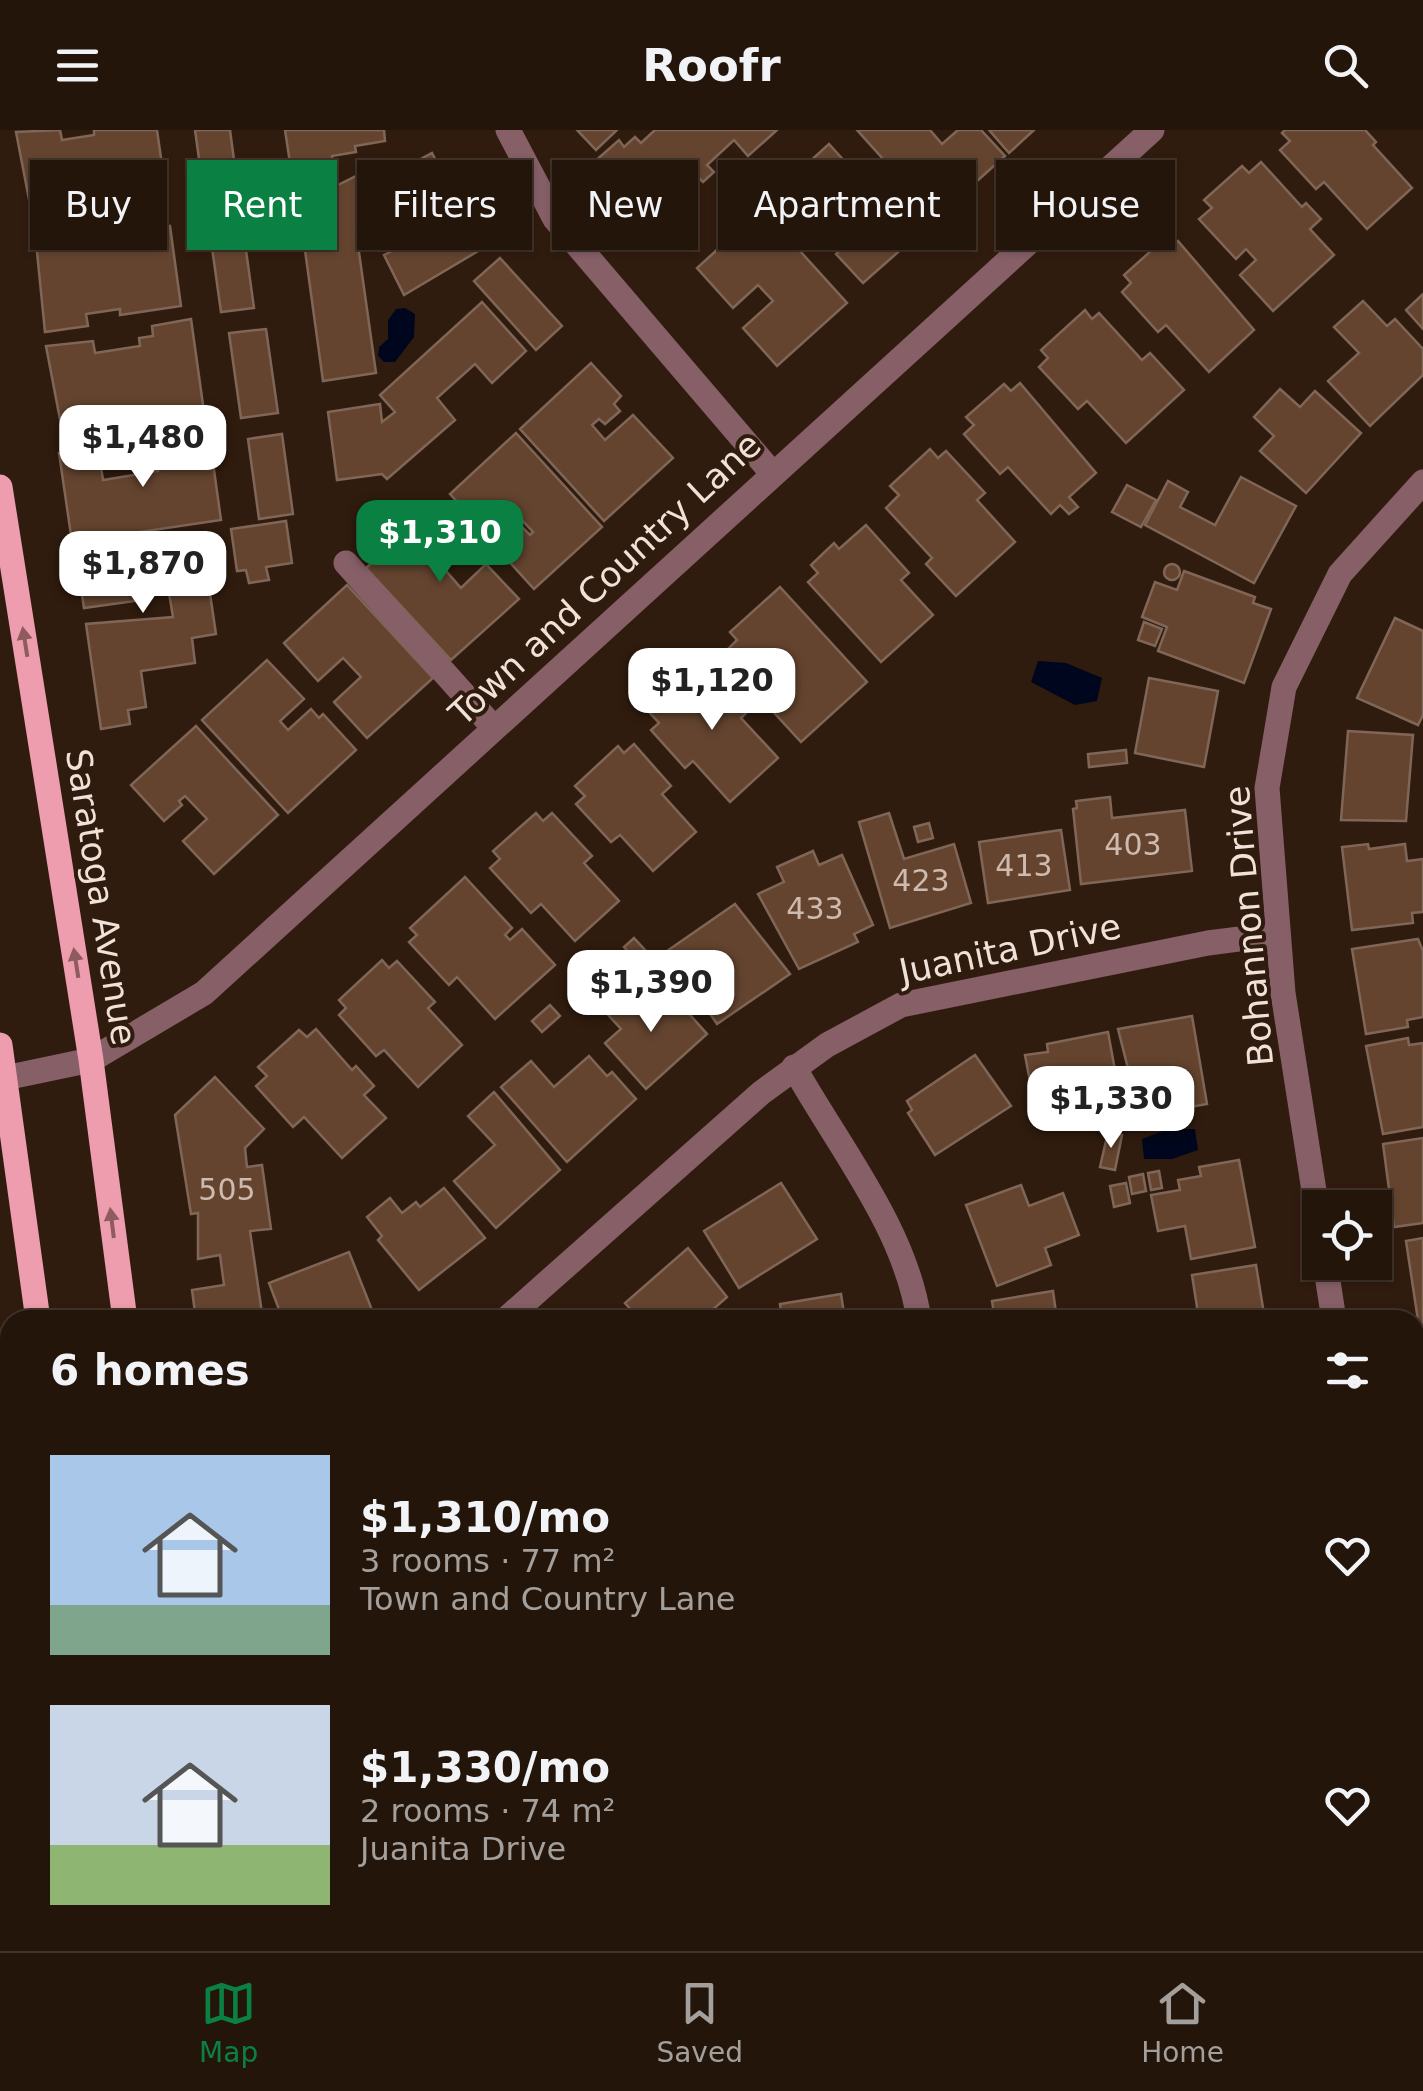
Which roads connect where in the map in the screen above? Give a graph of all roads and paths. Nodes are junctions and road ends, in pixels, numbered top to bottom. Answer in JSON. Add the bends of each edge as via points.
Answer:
{"nodes":[{"id":1,"x":508,"y":130,"type":"edge"},
{"id":2,"x":1152,"y":130,"type":"edge"},
{"id":3,"x":772,"y":473,"type":"junction"},
{"id":4,"x":1423,"y":482,"type":"edge"},
{"id":5,"x":0,"y":487,"type":"edge"},
{"id":6,"x":346,"y":562,"type":"dead end"},
{"id":7,"x":494,"y":728,"type":"junction"},
{"id":8,"x":1278,"y":934,"type":"junction"},
{"id":9,"x":0,"y":1045,"type":"edge"},
{"id":10,"x":91,"y":1060,"type":"junction"},
{"id":11,"x":794,"y":1067,"type":"junction"},
{"id":12,"x":2,"y":1078,"type":"edge"},
{"id":13,"x":1314,"y":1190,"type":"edge"},
{"id":14,"x":1328,"y":1280,"type":"edge"},
{"id":15,"x":37,"y":1310,"type":"edge"},
{"id":16,"x":124,"y":1310,"type":"edge"},
{"id":17,"x":517,"y":1310,"type":"edge"},
{"id":18,"x":917,"y":1310,"type":"edge"},
{"id":19,"x":1332,"y":1310,"type":"edge"}],
"edges":[{"from":1,"to":3,"type":"street","via":[[555,219]]},
{"from":2,"to":3,"type":"street","name":"Town and Country Lane"},
{"from":3,"to":7,"type":"street","name":"Town and Country Lane"},
{"from":4,"to":8,"type":"street","name":"Bohannon Drive","via":[[1340,574],[1284,687],[1267,788]]},
{"from":10,"to":5,"type":"main road","name":"Saratoga Avenue","one_way":true},
{"from":6,"to":7,"type":"street"},
{"from":7,"to":10,"type":"street","name":"Town and Country Lane","via":[[204,993]]},
{"from":8,"to":11,"type":"street","name":"Juanita Drive","via":[[901,1004]]},
{"from":8,"to":13,"type":"street","name":"Bohannon Drive"},
{"from":9,"to":12,"type":"main road"},
{"from":10,"to":12,"type":"street","name":"Town and Country Lane"},
{"from":16,"to":10,"type":"main road","name":"Saratoga Avenue","one_way":true},
{"from":11,"to":17,"type":"street","name":"Juanita Drive"},
{"from":11,"to":18,"type":"street","via":[[880,1214]]},
{"from":12,"to":15,"type":"main road"},
{"from":14,"to":19,"type":"street"}]}
